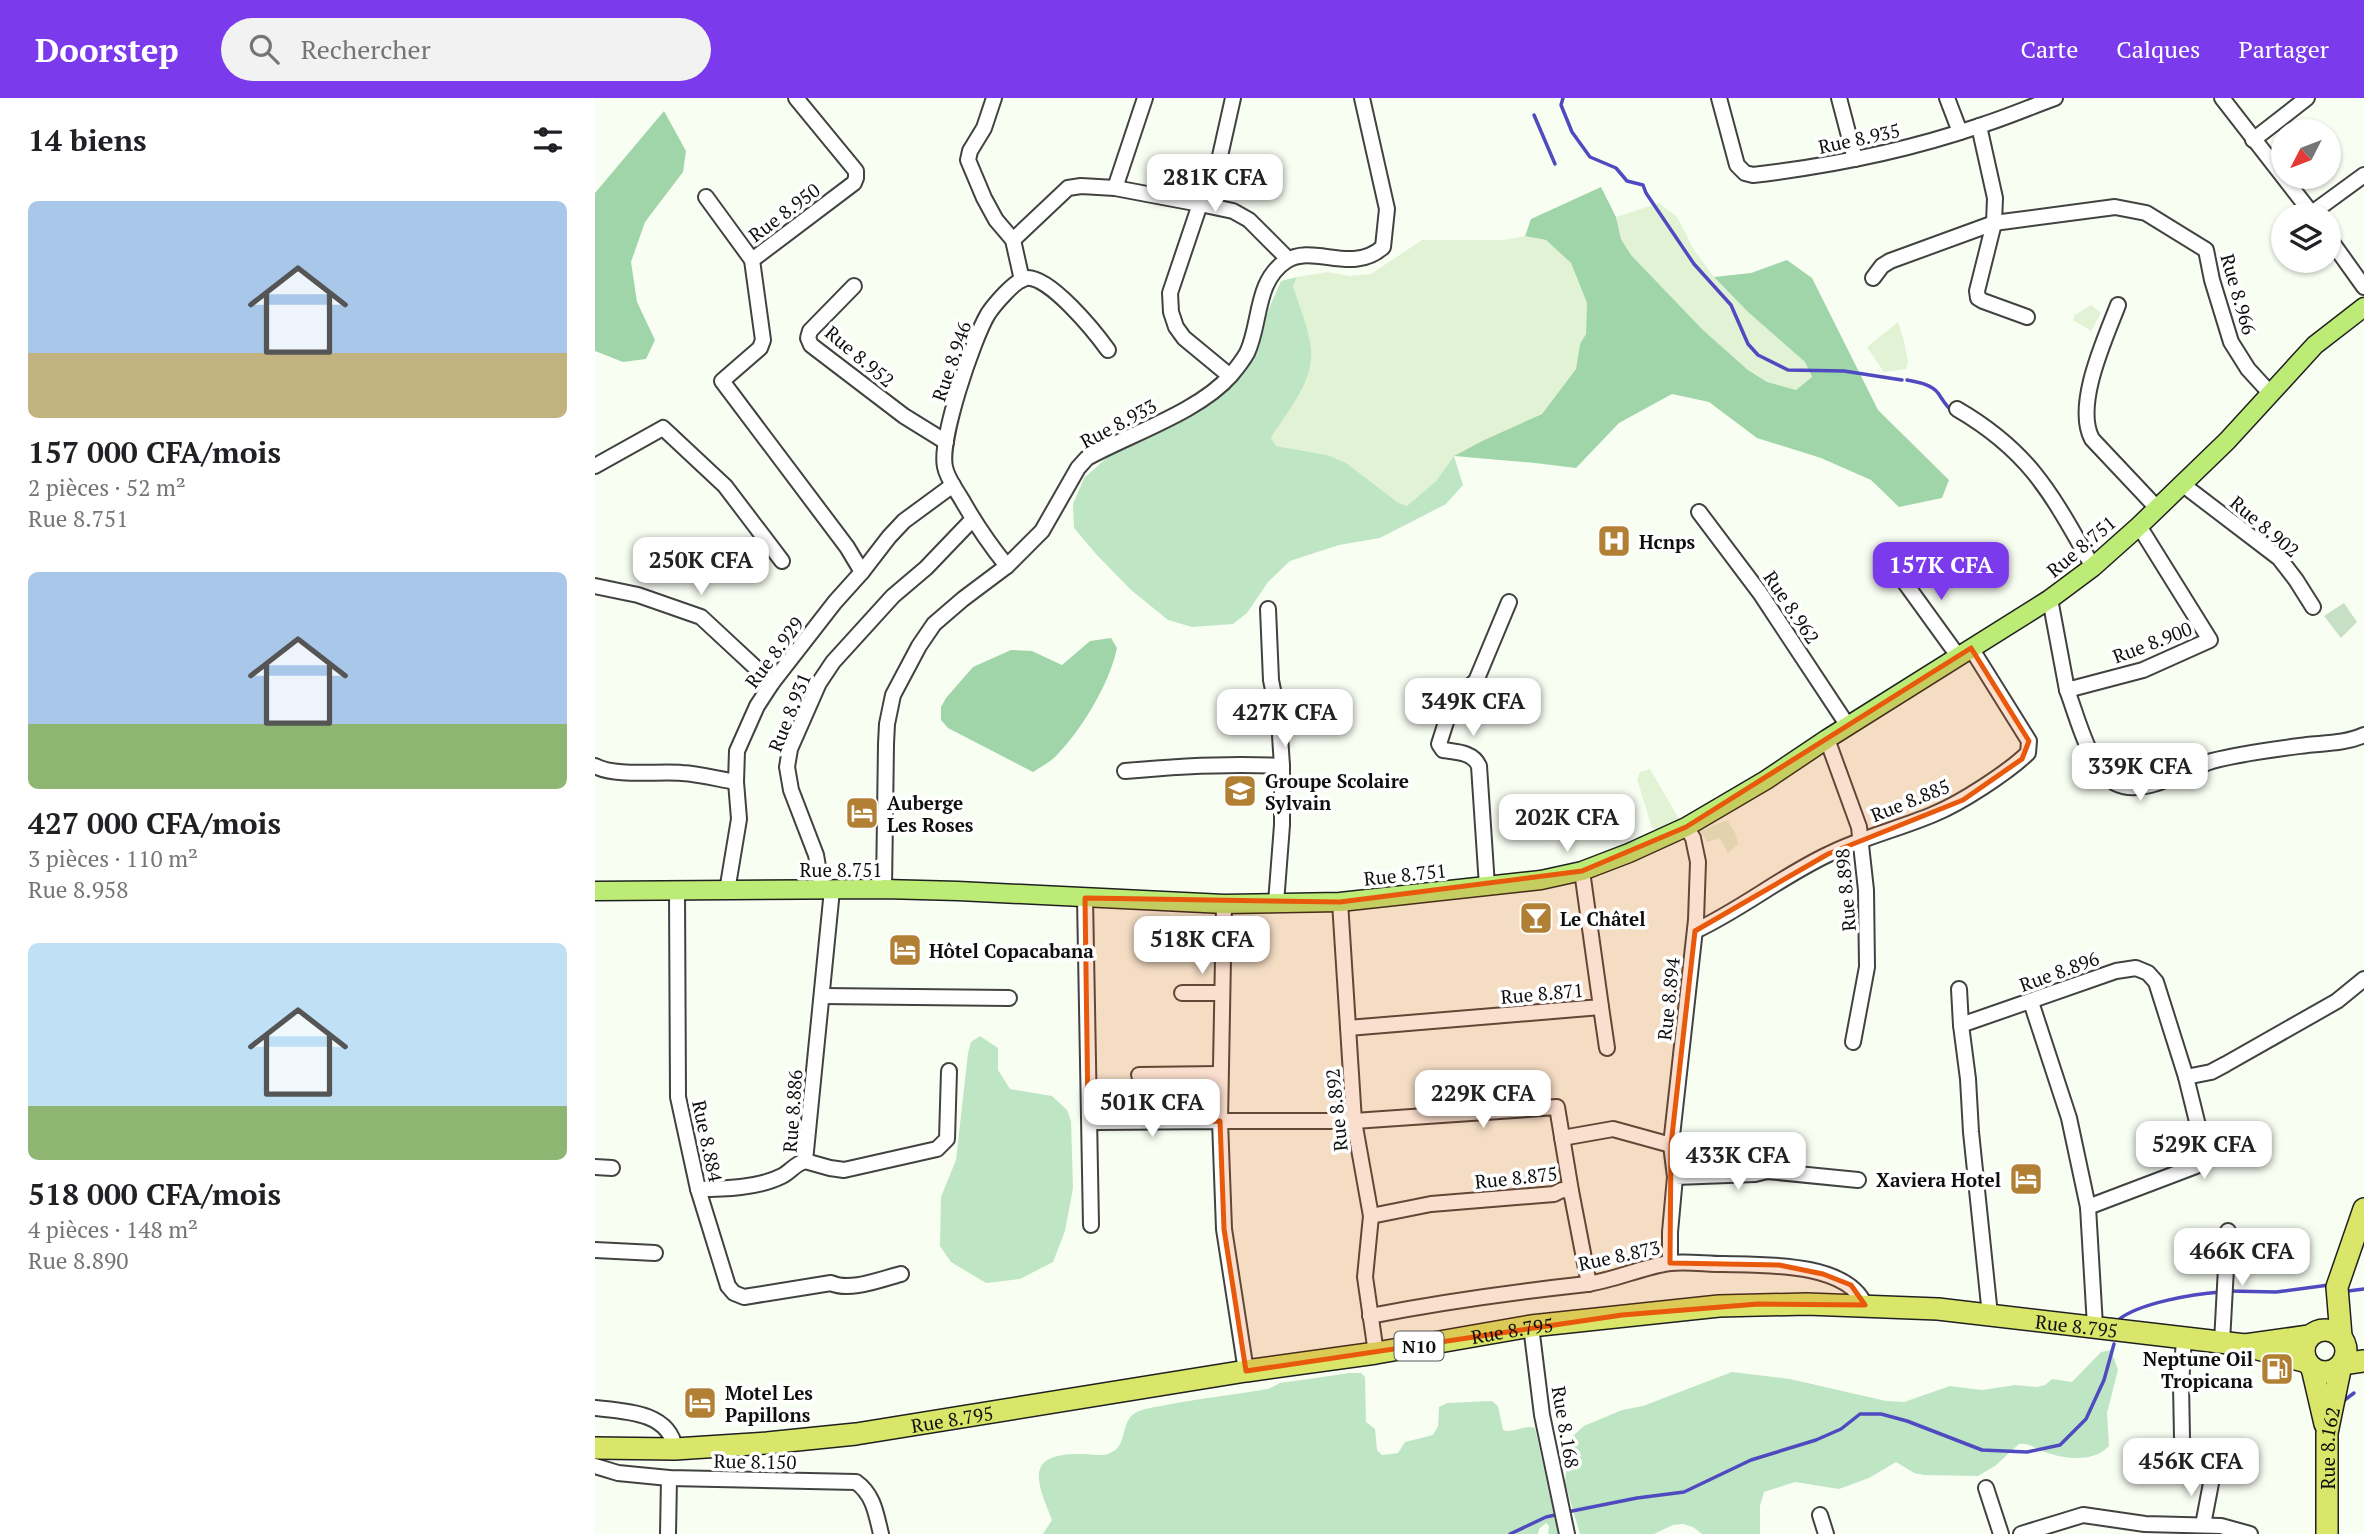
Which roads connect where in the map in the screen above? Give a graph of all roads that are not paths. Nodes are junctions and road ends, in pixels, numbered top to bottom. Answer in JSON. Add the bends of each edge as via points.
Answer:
{"nodes":[{"id":1,"x":796,"y":98,"type":"edge"},
{"id":2,"x":993,"y":98,"type":"edge"},
{"id":3,"x":1145,"y":98,"type":"edge"},
{"id":4,"x":1233,"y":98,"type":"edge"},
{"id":5,"x":1362,"y":98,"type":"edge"},
{"id":6,"x":1719,"y":98,"type":"edge"},
{"id":7,"x":1839,"y":98,"type":"edge"},
{"id":8,"x":1947,"y":98,"type":"edge"},
{"id":9,"x":2222,"y":98,"type":"edge"},
{"id":10,"x":2307,"y":98,"type":"edge"},
{"id":11,"x":2046,"y":100,"type":"edge"},
{"id":12,"x":1979,"y":126,"type":"junction"},
{"id":13,"x":1960,"y":132,"type":"junction"},
{"id":14,"x":2253,"y":140,"type":"junction"},
{"id":15,"x":1855,"y":159,"type":"junction"},
{"id":16,"x":2364,"y":175,"type":"edge"},
{"id":17,"x":1115,"y":188,"type":"junction"},
{"id":18,"x":706,"y":197,"type":"dead end"},
{"id":19,"x":2304,"y":203,"type":"edge"},
{"id":20,"x":2327,"y":203,"type":"edge"},
{"id":21,"x":1200,"y":204,"type":"junction"},
{"id":22,"x":1994,"y":223,"type":"junction"},
{"id":23,"x":1013,"y":240,"type":"junction"},
{"id":24,"x":2341,"y":255,"type":"edge"},
{"id":25,"x":1288,"y":259,"type":"junction"},
{"id":26,"x":752,"y":260,"type":"junction"},
{"id":27,"x":1873,"y":278,"type":"dead end"},
{"id":28,"x":1022,"y":280,"type":"junction"},
{"id":29,"x":854,"y":286,"type":"dead end"},
{"id":30,"x":2364,"y":287,"type":"edge"},
{"id":31,"x":2117,"y":305,"type":"dead end"},
{"id":32,"x":2364,"y":307,"type":"edge"},
{"id":33,"x":2027,"y":317,"type":"dead end"},
{"id":34,"x":1108,"y":350,"type":"dead end"},
{"id":35,"x":1230,"y":376,"type":"junction"},
{"id":36,"x":2270,"y":393,"type":"junction"},
{"id":37,"x":1957,"y":409,"type":"dead end"},
{"id":38,"x":946,"y":442,"type":"junction"},
{"id":39,"x":595,"y":466,"type":"edge"},
{"id":40,"x":2182,"y":484,"type":"junction"},
{"id":41,"x":953,"y":485,"type":"junction"},
{"id":42,"x":2157,"y":508,"type":"junction"},
{"id":43,"x":1699,"y":512,"type":"dead end"},
{"id":44,"x":972,"y":520,"type":"junction"},
{"id":45,"x":2139,"y":526,"type":"junction"},
{"id":46,"x":782,"y":561,"type":"dead end"},
{"id":47,"x":1007,"y":565,"type":"junction"},
{"id":48,"x":2093,"y":567,"type":"junction"},
{"id":49,"x":1895,"y":569,"type":"dead end"},
{"id":50,"x":862,"y":572,"type":"junction"},
{"id":51,"x":595,"y":586,"type":"edge"},
{"id":52,"x":2050,"y":599,"type":"junction"},
{"id":53,"x":1509,"y":603,"type":"dead end"},
{"id":54,"x":2313,"y":607,"type":"dead end"},
{"id":55,"x":1268,"y":609,"type":"dead end"},
{"id":56,"x":1965,"y":652,"type":"junction"},
{"id":57,"x":772,"y":682,"type":"junction"},
{"id":58,"x":2067,"y":690,"type":"junction"},
{"id":59,"x":1848,"y":726,"type":"junction"},
{"id":60,"x":2364,"y":735,"type":"edge"},
{"id":61,"x":1827,"y":739,"type":"junction"},
{"id":62,"x":595,"y":766,"type":"edge"},
{"id":63,"x":1282,"y":766,"type":"junction"},
{"id":64,"x":1125,"y":771,"type":"dead end"},
{"id":65,"x":736,"y":782,"type":"junction"},
{"id":66,"x":1686,"y":827,"type":"junction"},
{"id":67,"x":1860,"y":839,"type":"junction"},
{"id":68,"x":1582,"y":871,"type":"junction"},
{"id":69,"x":1487,"y":886,"type":"junction"},
{"id":70,"x":884,"y":889,"type":"junction"},
{"id":71,"x":827,"y":890,"type":"junction"},
{"id":72,"x":595,"y":891,"type":"edge"},
{"id":73,"x":727,"y":891,"type":"junction"},
{"id":74,"x":677,"y":892,"type":"junction"},
{"id":75,"x":1086,"y":898,"type":"junction"},
{"id":76,"x":1340,"y":902,"type":"junction"},
{"id":77,"x":1276,"y":903,"type":"junction"},
{"id":78,"x":1224,"y":904,"type":"junction"},
{"id":79,"x":1695,"y":931,"type":"junction"},
{"id":80,"x":2364,"y":979,"type":"edge"},
{"id":81,"x":1958,"y":989,"type":"dead end"},
{"id":82,"x":1182,"y":993,"type":"dead end"},
{"id":83,"x":1222,"y":993,"type":"junction"},
{"id":84,"x":822,"y":996,"type":"junction"},
{"id":85,"x":1009,"y":998,"type":"dead end"},
{"id":86,"x":2031,"y":1002,"type":"junction"},
{"id":87,"x":1601,"y":1007,"type":"junction"},
{"id":88,"x":1961,"y":1025,"type":"junction"},
{"id":89,"x":1348,"y":1028,"type":"junction"},
{"id":90,"x":1853,"y":1042,"type":"dead end"},
{"id":91,"x":1607,"y":1048,"type":"dead end"},
{"id":92,"x":949,"y":1071,"type":"dead end"},
{"id":93,"x":1220,"y":1074,"type":"junction"},
{"id":94,"x":1139,"y":1075,"type":"dead end"},
{"id":95,"x":2186,"y":1077,"type":"junction"},
{"id":96,"x":1091,"y":1119,"type":"junction"},
{"id":97,"x":1220,"y":1121,"type":"junction"},
{"id":98,"x":1354,"y":1121,"type":"junction"},
{"id":99,"x":1562,"y":1138,"type":"junction"},
{"id":100,"x":1671,"y":1145,"type":"junction"},
{"id":101,"x":805,"y":1161,"type":"junction"},
{"id":102,"x":595,"y":1167,"type":"edge"},
{"id":103,"x":612,"y":1168,"type":"dead end"},
{"id":104,"x":1675,"y":1177,"type":"junction"},
{"id":105,"x":1859,"y":1180,"type":"dead end"},
{"id":106,"x":698,"y":1189,"type":"junction"},
{"id":107,"x":1571,"y":1191,"type":"junction"},
{"id":108,"x":2088,"y":1207,"type":"junction"},
{"id":109,"x":2364,"y":1209,"type":"edge"},
{"id":110,"x":1371,"y":1216,"type":"junction"},
{"id":111,"x":1091,"y":1225,"type":"dead end"},
{"id":112,"x":2228,"y":1231,"type":"dead end"},
{"id":113,"x":595,"y":1250,"type":"edge"},
{"id":114,"x":655,"y":1253,"type":"dead end"},
{"id":115,"x":1670,"y":1263,"type":"junction"},
{"id":116,"x":901,"y":1274,"type":"dead end"},
{"id":117,"x":1589,"y":1284,"type":"junction"},
{"id":118,"x":2337,"y":1286,"type":"junction"},
{"id":119,"x":1865,"y":1305,"type":"junction"},
{"id":120,"x":1990,"y":1315,"type":"junction"},
{"id":121,"x":1370,"y":1316,"type":"junction"},
{"id":122,"x":1531,"y":1326,"type":"junction"},
{"id":123,"x":2095,"y":1326,"type":"junction"},
{"id":124,"x":2313,"y":1333,"type":"junction"},
{"id":125,"x":2342,"y":1338,"type":"junction"},
{"id":126,"x":2184,"y":1339,"type":"junction"},
{"id":127,"x":2222,"y":1342,"type":"junction"},
{"id":128,"x":2245,"y":1345,"type":"junction"},
{"id":129,"x":2364,"y":1347,"type":"edge"},
{"id":130,"x":1376,"y":1353,"type":"junction"},
{"id":131,"x":2364,"y":1361,"type":"edge"},
{"id":132,"x":2341,"y":1364,"type":"junction"},
{"id":133,"x":2309,"y":1365,"type":"junction"},
{"id":134,"x":1246,"y":1371,"type":"junction"},
{"id":135,"x":595,"y":1408,"type":"edge"},
{"id":136,"x":2327,"y":1433,"type":"junction"},
{"id":137,"x":2182,"y":1438,"type":"dead end"},
{"id":138,"x":595,"y":1448,"type":"edge"},
{"id":139,"x":675,"y":1449,"type":"junction"},
{"id":140,"x":595,"y":1466,"type":"edge"},
{"id":141,"x":669,"y":1478,"type":"junction"},
{"id":142,"x":2212,"y":1479,"type":"dead end"},
{"id":143,"x":1986,"y":1488,"type":"dead end"},
{"id":144,"x":1820,"y":1514,"type":"dead end"},
{"id":145,"x":2203,"y":1525,"type":"junction"},
{"id":146,"x":668,"y":1534,"type":"edge"},
{"id":147,"x":881,"y":1534,"type":"edge"},
{"id":148,"x":1567,"y":1534,"type":"edge"},
{"id":149,"x":1826,"y":1534,"type":"edge"},
{"id":150,"x":2001,"y":1534,"type":"edge"},
{"id":151,"x":2021,"y":1534,"type":"edge"},
{"id":152,"x":2250,"y":1534,"type":"edge"},
{"id":153,"x":2327,"y":1534,"type":"edge"}],
"edges":[{"from":1,"to":26,"type":"street","name":"Rue 8.950","via":[[856,171],[856,177]]},
{"from":2,"to":23,"type":"street","via":[[968,160],[996,220]]},
{"from":3,"to":17,"type":"street"},
{"from":4,"to":21,"type":"street","via":[[1218,165]]},
{"from":5,"to":25,"type":"street","via":[[1387,209],[1383,247],[1358,260]]},
{"from":6,"to":15,"type":"street","name":"Rue 8.935","via":[[1737,165],[1745,173],[1807,169]]},
{"from":7,"to":15,"type":"street"},
{"from":8,"to":13,"type":"street"},
{"from":9,"to":14,"type":"street"},
{"from":10,"to":14,"type":"street"},
{"from":11,"to":12,"type":"street","name":"Rue 8.935"},
{"from":12,"to":13,"type":"street","name":"Rue 8.935"},
{"from":12,"to":22,"type":"street","via":[[1994,186]]},
{"from":13,"to":15,"type":"street","name":"Rue 8.935"},
{"from":14,"to":19,"type":"street"},
{"from":16,"to":20,"type":"street"},
{"from":17,"to":21,"type":"street"},
{"from":17,"to":23,"type":"street","via":[[1068,188]]},
{"from":18,"to":26,"type":"street"},
{"from":21,"to":25,"type":"street","via":[[1233,211],[1249,220]]},
{"from":21,"to":35,"type":"street","via":[[1170,293],[1171,312],[1184,338]]},
{"from":22,"to":27,"type":"street","name":"Rue 8.966","via":[[1890,261]]},
{"from":22,"to":33,"type":"street","via":[[1978,298]]},
{"from":22,"to":36,"type":"street","name":"Rue 8.966","via":[[2115,206],[2146,213],[2203,247],[2231,342]]},
{"from":23,"to":28,"type":"street"},
{"from":24,"to":30,"type":"street"},
{"from":25,"to":35,"type":"street","name":"Rue 8.933","via":[[1269,281],[1247,354]]},
{"from":26,"to":50,"type":"street","name":"Rue 8.950","via":[[763,340],[760,348],[722,381]]},
{"from":28,"to":34,"type":"street","via":[[1036,279],[1056,292]]},
{"from":28,"to":38,"type":"street","name":"Rue 8.946","via":[[1001,298],[980,331],[961,380]]},
{"from":29,"to":38,"type":"street","name":"Rue 8.952","via":[[810,331],[811,345]]},
{"from":31,"to":42,"type":"street","via":[[2089,383],[2088,431]]},
{"from":32,"to":36,"type":"main road","name":"Rue 8.751","via":[[2315,345]]},
{"from":35,"to":47,"type":"street","name":"Rue 8.933","via":[[1192,405],[1087,458],[1042,531]]},
{"from":36,"to":40,"type":"main road","name":"Rue 8.751"},
{"from":37,"to":48,"type":"street","via":[[2000,437],[2034,471]]},
{"from":38,"to":41,"type":"street","name":"Rue 8.946","via":[[945,468]]},
{"from":39,"to":46,"type":"street","via":[[663,428],[725,486]]},
{"from":40,"to":42,"type":"main road","name":"Rue 8.751"},
{"from":40,"to":54,"type":"street","name":"Rue 8.902","via":[[2279,558]]},
{"from":41,"to":44,"type":"street","name":"Rue 8.946"},
{"from":41,"to":50,"type":"street","name":"Rue 8.929","via":[[904,521]]},
{"from":42,"to":45,"type":"main road","name":"Rue 8.751"},
{"from":43,"to":59,"type":"street","name":"Rue 8.962","via":[[1760,593]]},
{"from":44,"to":47,"type":"street","name":"Rue 8.946"},
{"from":44,"to":71,"type":"street","name":"Rue 8.931","via":[[832,662],[790,749],[791,790]]},
{"from":45,"to":48,"type":"main road","name":"Rue 8.751"},
{"from":45,"to":58,"type":"street","name":"Rue 8.900","via":[[2210,640],[2143,670]]},
{"from":47,"to":70,"type":"street","name":"Rue 8.933","via":[[935,624],[893,695],[886,744]]},
{"from":48,"to":52,"type":"main road","name":"Rue 8.751"},
{"from":49,"to":56,"type":"street","name":"Rue 8.885"},
{"from":50,"to":57,"type":"street","name":"Rue 8.929"},
{"from":51,"to":57,"type":"street","via":[[701,617]]},
{"from":52,"to":56,"type":"main road","name":"Rue 8.751"},
{"from":52,"to":58,"type":"street"},
{"from":53,"to":69,"type":"street","via":[[1476,681],[1453,700],[1439,744],[1443,750],[1471,755],[1479,766]]},
{"from":55,"to":63,"type":"street"},
{"from":56,"to":59,"type":"main road","name":"Rue 8.751"},
{"from":56,"to":67,"type":"street","name":"Rue 8.885","via":[[2029,741],[2028,753],[1963,800]]},
{"from":57,"to":65,"type":"street","name":"Rue 8.929","via":[[737,751]]},
{"from":58,"to":60,"type":"street","via":[[2099,770],[2116,784],[2129,787],[2184,774],[2210,761]]},
{"from":59,"to":61,"type":"main road","name":"Rue 8.751"},
{"from":61,"to":66,"type":"main road","name":"Rue 8.751"},
{"from":61,"to":67,"type":"street","name":"Rue 8.898"},
{"from":62,"to":65,"type":"street"},
{"from":63,"to":64,"type":"street","via":[[1182,765]]},
{"from":63,"to":77,"type":"street"},
{"from":65,"to":73,"type":"street","name":"Rue 8.929","via":[[739,819]]},
{"from":66,"to":68,"type":"main road","name":"Rue 8.751"},
{"from":66,"to":79,"type":"street","name":"Rue 8.894","via":[[1698,862]]},
{"from":67,"to":79,"type":"street","name":"Rue 8.885","via":[[1790,874]]},
{"from":67,"to":90,"type":"street","name":"Rue 8.898","via":[[1868,939]]},
{"from":68,"to":69,"type":"main road","name":"Rue 8.751"},
{"from":68,"to":87,"type":"street","name":"Rue 8.871"},
{"from":69,"to":76,"type":"main road","name":"Rue 8.751"},
{"from":70,"to":71,"type":"main road","name":"Rue 8.751"},
{"from":70,"to":75,"type":"main road","name":"Rue 8.751"},
{"from":71,"to":73,"type":"main road","name":"Rue 8.751"},
{"from":71,"to":84,"type":"street","name":"Rue 8.886"},
{"from":72,"to":74,"type":"main road","name":"Rue 8.751"},
{"from":73,"to":74,"type":"main road","name":"Rue 8.751"},
{"from":74,"to":106,"type":"street","name":"Rue 8.884","via":[[678,1097]]},
{"from":75,"to":78,"type":"main road","name":"Rue 8.751"},
{"from":75,"to":96,"type":"street"},
{"from":76,"to":77,"type":"main road","name":"Rue 8.751"},
{"from":76,"to":89,"type":"street","name":"Rue 8.892"},
{"from":77,"to":78,"type":"main road","name":"Rue 8.751"},
{"from":78,"to":83,"type":"street"},
{"from":79,"to":100,"type":"street","name":"Rue 8.894"},
{"from":80,"to":95,"type":"street","via":[[2337,1001],[2226,1065]]},
{"from":81,"to":88,"type":"street"},
{"from":82,"to":83,"type":"street"},
{"from":83,"to":93,"type":"street"},
{"from":84,"to":85,"type":"street"},
{"from":84,"to":101,"type":"street","name":"Rue 8.886"},
{"from":86,"to":88,"type":"street","name":"Rue 8.896"},
{"from":86,"to":95,"type":"street","name":"Rue 8.896","via":[[2116,971],[2136,968],[2148,973]]},
{"from":86,"to":108,"type":"street","via":[[2070,1118]]},
{"from":87,"to":89,"type":"street","name":"Rue 8.871"},
{"from":87,"to":91,"type":"street"},
{"from":88,"to":120,"type":"street"},
{"from":89,"to":98,"type":"street","name":"Rue 8.892"},
{"from":92,"to":101,"type":"street","name":"Rue 8.886","via":[[947,1139],[937,1149],[844,1170]]},
{"from":93,"to":94,"type":"street"},
{"from":93,"to":97,"type":"street"},
{"from":95,"to":108,"type":"street","via":[[2204,1150],[2202,1159],[2196,1166]]},
{"from":96,"to":97,"type":"street"},
{"from":96,"to":111,"type":"street"},
{"from":97,"to":98,"type":"street"},
{"from":97,"to":134,"type":"street","via":[[1224,1229]]},
{"from":98,"to":99,"type":"street","via":[[1557,1107]]},
{"from":98,"to":110,"type":"street","name":"Rue 8.892"},
{"from":99,"to":100,"type":"street","via":[[1613,1129]]},
{"from":99,"to":107,"type":"street"},
{"from":100,"to":104,"type":"street","name":"Rue 8.894"},
{"from":101,"to":106,"type":"street","via":[[770,1180]]},
{"from":102,"to":103,"type":"street"},
{"from":104,"to":105,"type":"street","via":[[1767,1171]]},
{"from":104,"to":115,"type":"street","name":"Rue 8.894"},
{"from":106,"to":116,"type":"street","name":"Rue 8.884","via":[[734,1293],[744,1297]]},
{"from":107,"to":110,"type":"street","name":"Rue 8.875","via":[[1431,1204]]},
{"from":107,"to":117,"type":"street","name":"Rue 8.875"},
{"from":108,"to":123,"type":"street"},
{"from":109,"to":118,"type":"highway"},
{"from":110,"to":121,"type":"street","name":"Rue 8.892","via":[[1365,1277]]},
{"from":112,"to":127,"type":"street"},
{"from":113,"to":114,"type":"street"},
{"from":115,"to":117,"type":"street","name":"Rue 8.873"},
{"from":115,"to":119,"type":"street","name":"Rue 8.873","via":[[1779,1265],[1823,1274],[1851,1285]]},
{"from":117,"to":121,"type":"street","name":"Rue 8.873"},
{"from":118,"to":124,"type":"highway"},
{"from":118,"to":125,"type":"highway"},
{"from":119,"to":120,"type":"highway","name":"Rue 8.795","number":"N10"},
{"from":119,"to":122,"type":"highway","name":"Rue 8.795","number":"N10","via":[[1719,1306]]},
{"from":120,"to":123,"type":"highway","name":"Rue 8.795","number":"N10"},
{"from":121,"to":130,"type":"street","name":"Rue 8.892"},
{"from":122,"to":130,"type":"highway","name":"Rue 8.795","number":"N10"},
{"from":122,"to":148,"type":"street","name":"Rue 8.168","via":[[1542,1415]]},
{"from":123,"to":126,"type":"highway","name":"Rue 8.795","number":"N10"},
{"from":124,"to":125,"type":"highway","via":[[2334,1331]]},
{"from":124,"to":128,"type":"highway","name":"Rue 8.795","number":"N10"},
{"from":124,"to":133,"type":"highway","via":[[2304,1344]]},
{"from":125,"to":129,"type":"highway"},
{"from":125,"to":132,"type":"highway","via":[[2346,1348]]},
{"from":126,"to":127,"type":"highway","name":"Rue 8.795","number":"N10"},
{"from":126,"to":137,"type":"street"},
{"from":127,"to":128,"type":"highway","name":"Rue 8.795","number":"N10"},
{"from":128,"to":133,"type":"highway","number":"N10"},
{"from":130,"to":134,"type":"highway","name":"Rue 8.795","number":"N10"},
{"from":131,"to":132,"type":"highway"},
{"from":132,"to":133,"type":"highway","via":[[2327,1372]]},
{"from":132,"to":136,"type":"highway","name":"Rue 8.162"},
{"from":133,"to":136,"type":"highway"},
{"from":134,"to":139,"type":"highway","name":"Rue 8.795","number":"N10","via":[[856,1434]]},
{"from":135,"to":139,"type":"street","via":[[628,1411],[662,1424],[673,1436]]},
{"from":136,"to":153,"type":"highway","name":"Rue 8.162"},
{"from":138,"to":139,"type":"highway","name":"Rue 8.795","number":"N10"},
{"from":140,"to":141,"type":"street","name":"Rue 8.150"},
{"from":141,"to":146,"type":"street"},
{"from":141,"to":147,"type":"street","name":"Rue 8.150","via":[[856,1482],[874,1504]]},
{"from":142,"to":145,"type":"street"},
{"from":143,"to":150,"type":"street"},
{"from":144,"to":149,"type":"street"},
{"from":145,"to":151,"type":"street","via":[[2145,1524],[2077,1515]]},
{"from":145,"to":152,"type":"street"}]}
